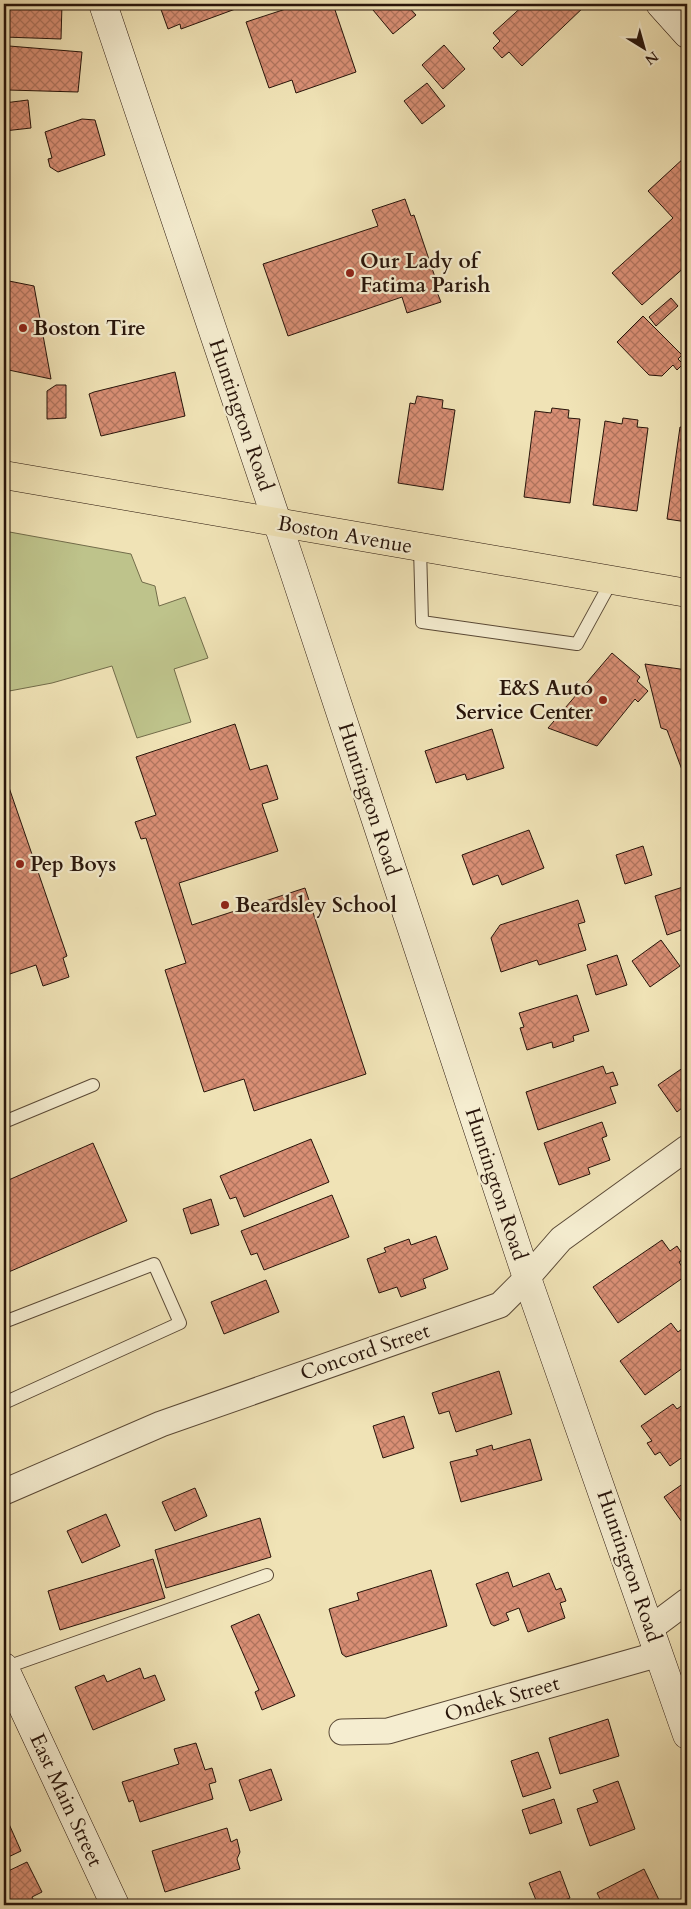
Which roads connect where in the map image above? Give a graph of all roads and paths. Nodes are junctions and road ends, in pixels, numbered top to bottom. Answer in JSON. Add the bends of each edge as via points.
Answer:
{"nodes":[{"id":1,"x":103,"y":4,"type":"edge"},
{"id":2,"x":660,"y":4,"type":"edge"},
{"id":3,"x":687,"y":34,"type":"edge"},
{"id":4,"x":4,"y":475,"type":"edge"},
{"id":5,"x":278,"y":523,"type":"junction"},
{"id":6,"x":420,"y":548,"type":"junction"},
{"id":7,"x":612,"y":580,"type":"junction"},
{"id":8,"x":687,"y":593,"type":"edge"},
{"id":9,"x":93,"y":1085,"type":"dead end"},
{"id":10,"x":4,"y":1122,"type":"edge"},
{"id":11,"x":687,"y":1148,"type":"edge"},
{"id":12,"x":527,"y":1278,"type":"junction"},
{"id":13,"x":4,"y":1322,"type":"edge"},
{"id":14,"x":4,"y":1403,"type":"edge"},
{"id":15,"x":4,"y":1492,"type":"edge"},
{"id":16,"x":267,"y":1575,"type":"dead end"},
{"id":17,"x":687,"y":1601,"type":"edge"},
{"id":18,"x":650,"y":1628,"type":"junction"},
{"id":19,"x":659,"y":1654,"type":"junction"},
{"id":20,"x":4,"y":1667,"type":"edge"},
{"id":21,"x":342,"y":1732,"type":"dead end"},
{"id":22,"x":687,"y":1735,"type":"edge"},
{"id":23,"x":115,"y":1905,"type":"edge"}],
"edges":[{"from":1,"to":5,"type":"main road","name":"Huntington Road"},
{"from":2,"to":3,"type":"main road"},
{"from":4,"to":5,"type":"main road","name":"Boston Avenue"},
{"from":5,"to":6,"type":"main road","name":"Boston Avenue"},
{"from":5,"to":12,"type":"main road","name":"Huntington Road"},
{"from":6,"to":7,"type":"main road","name":"Boston Avenue"},
{"from":6,"to":7,"type":"lane","via":[[422,622],[577,644]]},
{"from":7,"to":8,"type":"main road","name":"Boston Avenue"},
{"from":9,"to":10,"type":"lane"},
{"from":11,"to":12,"type":"street","name":"Concord Street","via":[[561,1239]]},
{"from":12,"to":15,"type":"street","name":"Concord Street","via":[[500,1305],[161,1424]]},
{"from":12,"to":18,"type":"main road","name":"Huntington Road"},
{"from":13,"to":14,"type":"lane","via":[[154,1264],[180,1323]]},
{"from":16,"to":20,"type":"lane"},
{"from":17,"to":18,"type":"street"},
{"from":18,"to":19,"type":"main road","name":"Huntington Road"},
{"from":19,"to":21,"type":"street","name":"Ondek Street","via":[[388,1731]]},
{"from":19,"to":22,"type":"main road","name":"Huntington Road"},
{"from":20,"to":23,"type":"main road","name":"East Main Street"}]}
